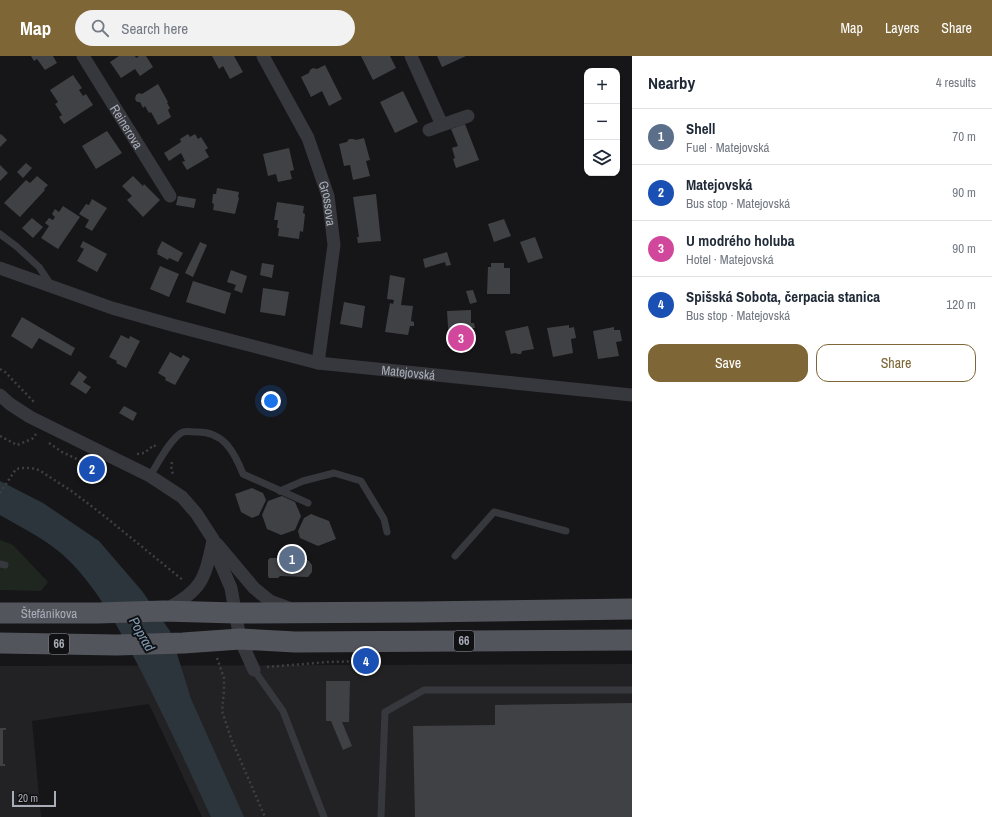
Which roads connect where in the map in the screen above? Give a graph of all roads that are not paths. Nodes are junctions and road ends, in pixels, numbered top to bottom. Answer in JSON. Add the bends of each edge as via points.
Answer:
{"nodes":[{"id":1,"x":83,"y":56,"type":"edge"},
{"id":2,"x":263,"y":56,"type":"edge"},
{"id":3,"x":411,"y":56,"type":"edge"},
{"id":4,"x":468,"y":116,"type":"dead end"},
{"id":5,"x":442,"y":125,"type":"junction"},
{"id":6,"x":429,"y":130,"type":"dead end"},
{"id":7,"x":170,"y":196,"type":"dead end"},
{"id":8,"x":0,"y":234,"type":"edge"},
{"id":9,"x":0,"y":268,"type":"edge"},
{"id":10,"x":51,"y":285,"type":"junction"},
{"id":11,"x":318,"y":363,"type":"junction"},
{"id":12,"x":0,"y":395,"type":"edge"},
{"id":13,"x":632,"y":395,"type":"edge"},
{"id":14,"x":150,"y":476,"type":"junction"},
{"id":15,"x":280,"y":491,"type":"junction"},
{"id":16,"x":308,"y":503,"type":"dead end"},
{"id":17,"x":566,"y":531,"type":"dead end"},
{"id":18,"x":387,"y":532,"type":"dead end"},
{"id":19,"x":214,"y":540,"type":"junction"},
{"id":20,"x":455,"y":556,"type":"dead end"},
{"id":21,"x":632,"y":609,"type":"edge"},
{"id":22,"x":163,"y":611,"type":"junction"},
{"id":23,"x":299,"y":612,"type":"junction"},
{"id":24,"x":0,"y":613,"type":"edge"},
{"id":25,"x":236,"y":613,"type":"junction"},
{"id":26,"x":240,"y":639,"type":"junction"},
{"id":27,"x":632,"y":640,"type":"edge"},
{"id":28,"x":0,"y":643,"type":"edge"},
{"id":29,"x":254,"y":670,"type":"joint"},
{"id":30,"x":632,"y":690,"type":"edge"},
{"id":31,"x":324,"y":817,"type":"edge"},
{"id":32,"x":381,"y":817,"type":"edge"}],
"edges":[{"from":1,"to":7,"type":"street","name":"Reinerova"},
{"from":2,"to":11,"type":"street","name":"Grossova","via":[[308,138],[328,196],[334,245]]},
{"from":3,"to":5,"type":"street"},
{"from":4,"to":5,"type":"street"},
{"from":5,"to":6,"type":"street"},
{"from":8,"to":10,"type":"lane","via":[[39,267]]},
{"from":9,"to":10,"type":"street","name":"Matejovská"},
{"from":10,"to":11,"type":"street","name":"Matejovská","via":[[112,308],[172,326]]},
{"from":11,"to":13,"type":"street","name":"Matejovská"},
{"from":12,"to":14,"type":"street","via":[[20,411],[36,429]]},
{"from":14,"to":15,"type":"lane","via":[[168,445],[183,432],[205,432],[221,438],[236,455],[243,474]]},
{"from":14,"to":19,"type":"street","via":[[182,497]]},
{"from":15,"to":16,"type":"lane"},
{"from":15,"to":18,"type":"lane","via":[[303,481],[334,473],[361,481],[381,513]]},
{"from":17,"to":20,"type":"lane","via":[[494,512]]},
{"from":19,"to":22,"type":"street","via":[[203,579],[194,591]]},
{"from":19,"to":23,"type":"street","via":[[254,588],[270,601]]},
{"from":19,"to":25,"type":"street","via":[[231,588]]},
{"from":21,"to":23,"type":"main road","name":"Štefánikova"},
{"from":22,"to":24,"type":"main road","name":"Štefánikova"},
{"from":22,"to":25,"type":"main road","name":"Štefánikova"},
{"from":23,"to":25,"type":"main road","name":"Štefánikova"},
{"from":25,"to":26,"type":"street"},
{"from":26,"to":27,"type":"main road","number":"66","via":[[295,642]]},
{"from":26,"to":28,"type":"main road","number":"66","via":[[117,645]]},
{"from":26,"to":29,"type":"street"},
{"from":29,"to":31,"type":"lane","via":[[283,711]]},
{"from":30,"to":32,"type":"lane","via":[[424,690],[385,712]]}]}
